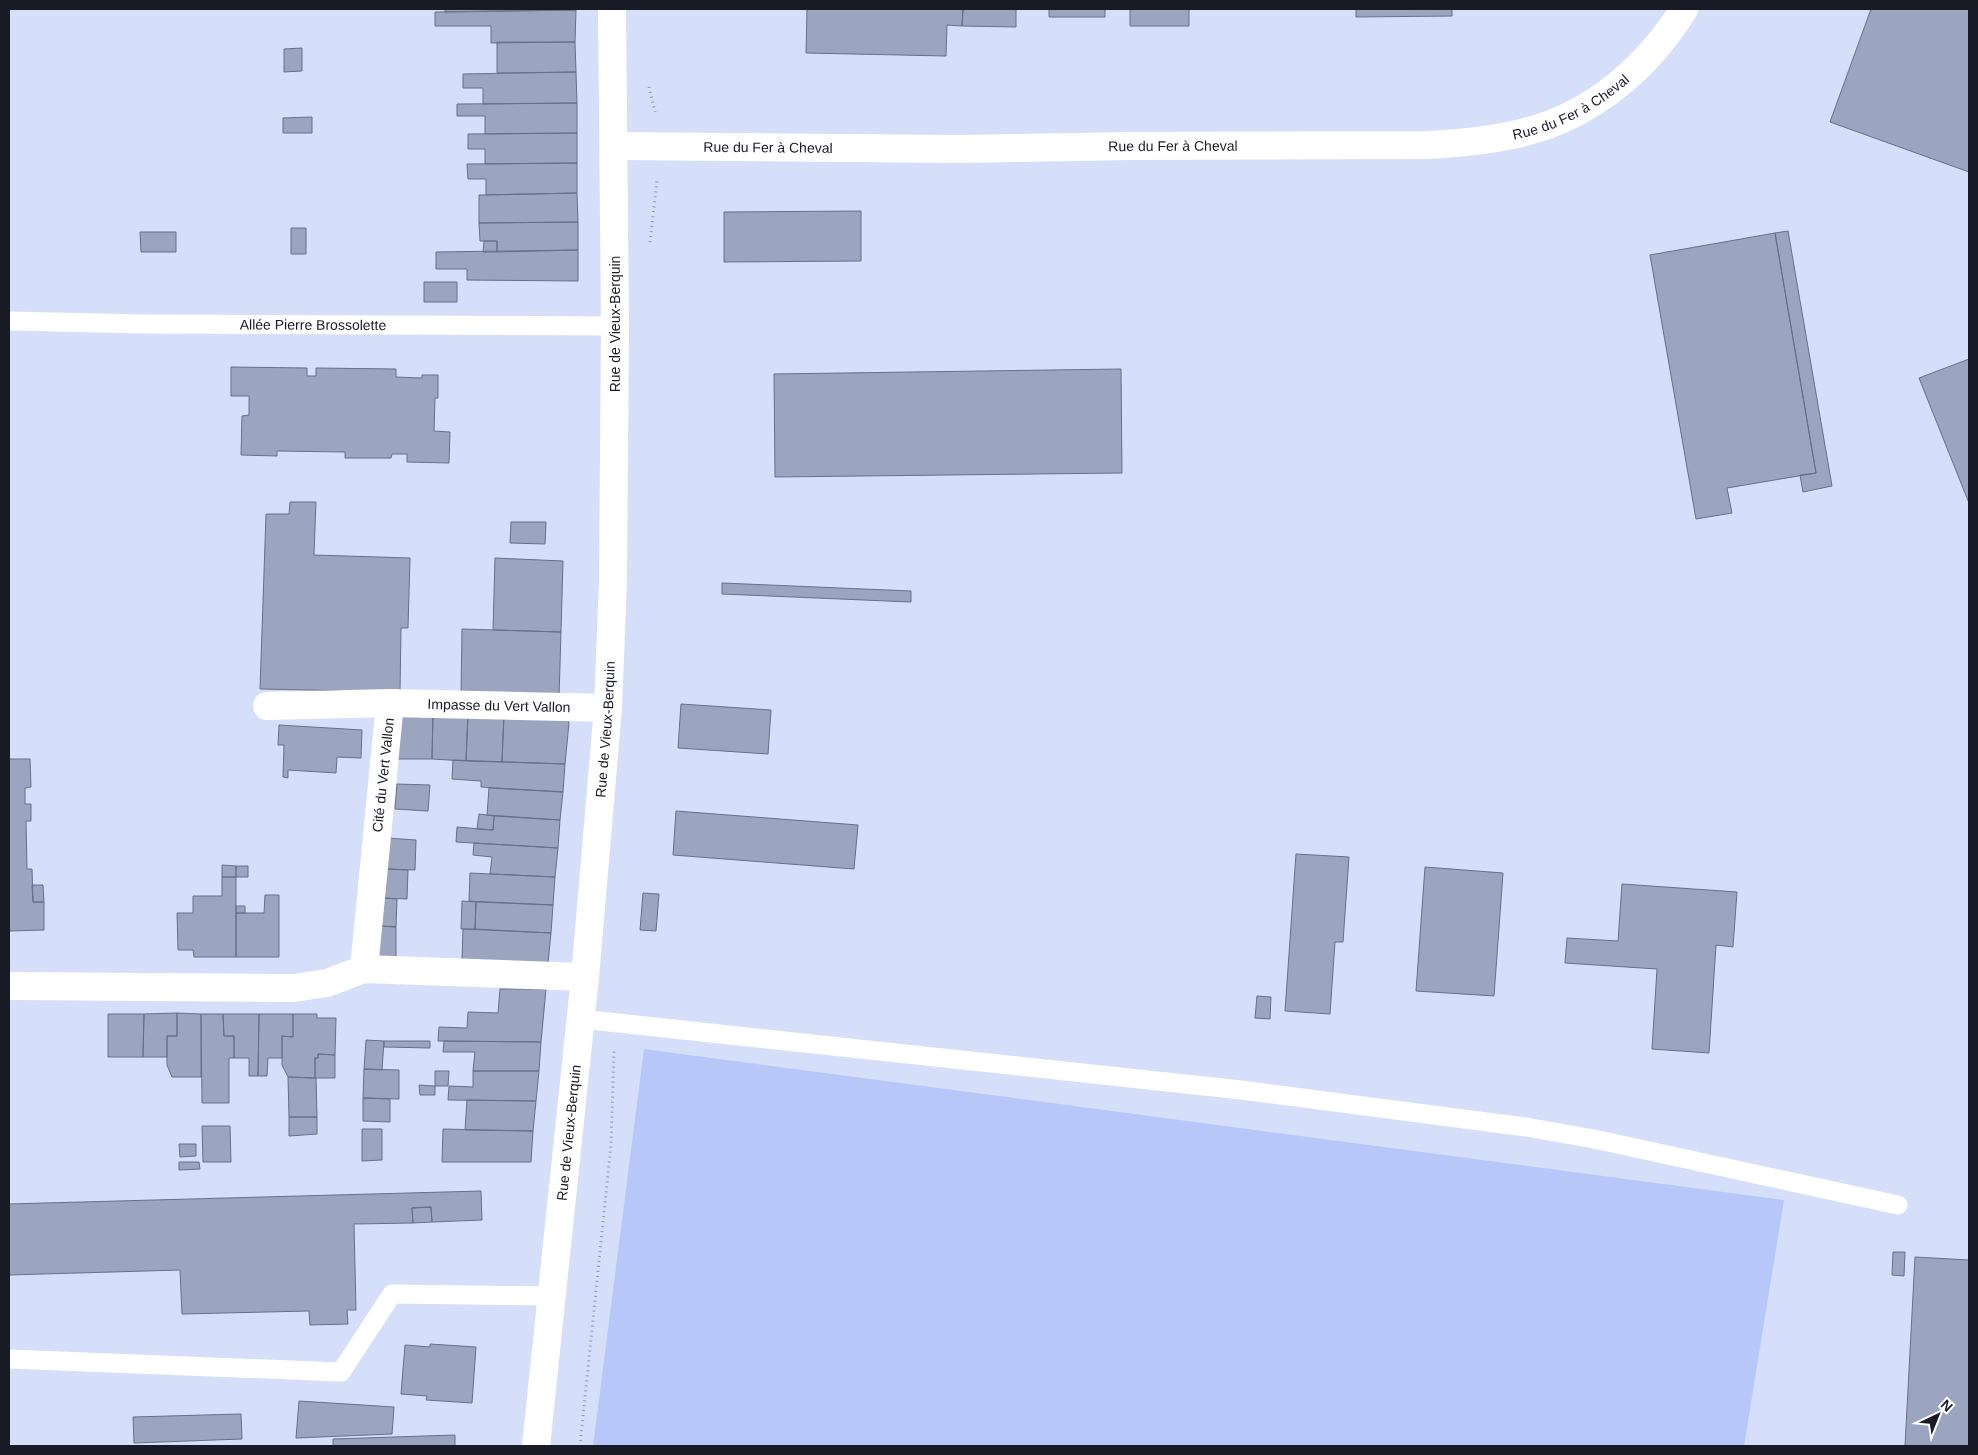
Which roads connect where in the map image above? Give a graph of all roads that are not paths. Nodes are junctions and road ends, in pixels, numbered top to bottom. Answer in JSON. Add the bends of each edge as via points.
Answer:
{"nodes":[{"id":1,"x":612,"y":9,"type":"edge"},
{"id":2,"x":1684,"y":9,"type":"edge"},
{"id":3,"x":614,"y":146,"type":"junction"},
{"id":4,"x":9,"y":321,"type":"edge"},
{"id":5,"x":616,"y":326,"type":"junction"},
{"id":6,"x":390,"y":703,"type":"junction"},
{"id":7,"x":267,"y":706,"type":"dead end"},
{"id":8,"x":608,"y":708,"type":"junction"},
{"id":9,"x":364,"y":969,"type":"junction"},
{"id":10,"x":585,"y":977,"type":"junction"},
{"id":11,"x":9,"y":986,"type":"edge"},
{"id":12,"x":581,"y":1019,"type":"junction"},
{"id":13,"x":1898,"y":1205,"type":"dead end"},
{"id":14,"x":552,"y":1296,"type":"junction"},
{"id":15,"x":9,"y":1359,"type":"edge"},
{"id":16,"x":536,"y":1446,"type":"edge"}],
"edges":[{"from":1,"to":3,"type":"street","name":"Rue de Vieux-Berquin"},
{"from":2,"to":3,"type":"street","name":"Rue du Fer à Cheval","via":[[1656,49],[1635,70],[1610,92],[1584,108],[1525,132],[1464,143],[958,149]]},
{"from":3,"to":5,"type":"street","name":"Rue de Vieux-Berquin"},
{"from":4,"to":5,"type":"lane","name":"Allée Pierre Brossolette"},
{"from":5,"to":8,"type":"street","name":"Rue de Vieux-Berquin"},
{"from":6,"to":7,"type":"street","name":"Cité du Vert Vallon"},
{"from":6,"to":8,"type":"street","name":"Impasse du Vert Vallon"},
{"from":6,"to":9,"type":"street","name":"Cité du Vert Vallon"},
{"from":8,"to":10,"type":"street","name":"Rue de Vieux-Berquin"},
{"from":9,"to":10,"type":"street"},
{"from":9,"to":11,"type":"street","via":[[326,983],[294,988]]},
{"from":10,"to":12,"type":"street","name":"Rue de Vieux-Berquin"},
{"from":12,"to":13,"type":"lane","via":[[1241,1090],[1534,1128],[1594,1138]]},
{"from":12,"to":14,"type":"street","name":"Rue de Vieux-Berquin"},
{"from":14,"to":15,"type":"lane","via":[[392,1294],[341,1372]]},
{"from":14,"to":16,"type":"street","name":"Rue de Vieux-Berquin"}]}
